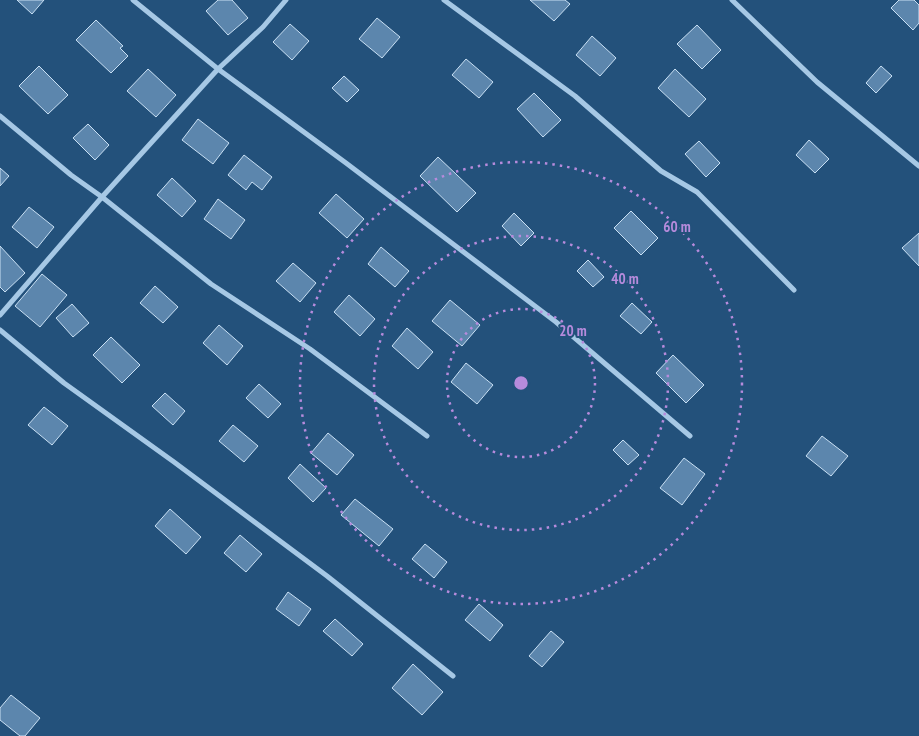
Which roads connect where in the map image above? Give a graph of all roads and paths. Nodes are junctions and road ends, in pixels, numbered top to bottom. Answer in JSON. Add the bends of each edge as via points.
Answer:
{"nodes":[{"id":1,"x":133,"y":0,"type":"edge"},
{"id":2,"x":286,"y":0,"type":"edge"},
{"id":3,"x":444,"y":0,"type":"edge"},
{"id":4,"x":732,"y":0,"type":"edge"},
{"id":5,"x":218,"y":69,"type":"junction"},
{"id":6,"x":0,"y":116,"type":"edge"},
{"id":7,"x":919,"y":166,"type":"edge"},
{"id":8,"x":102,"y":197,"type":"junction"},
{"id":9,"x":794,"y":290,"type":"dead end"},
{"id":10,"x":0,"y":315,"type":"edge"},
{"id":11,"x":0,"y":330,"type":"edge"},
{"id":12,"x":427,"y":436,"type":"dead end"},
{"id":13,"x":690,"y":436,"type":"dead end"},
{"id":14,"x":453,"y":676,"type":"dead end"}],
"edges":[{"from":1,"to":5,"type":"street"},
{"from":2,"to":5,"type":"street","via":[[263,28]]},
{"from":3,"to":9,"type":"street","via":[[575,96],[661,171],[697,192]]},
{"from":4,"to":7,"type":"street","via":[[817,82]]},
{"from":5,"to":8,"type":"street"},
{"from":5,"to":13,"type":"street","via":[[556,322]]},
{"from":6,"to":8,"type":"street"},
{"from":8,"to":10,"type":"street"},
{"from":8,"to":12,"type":"street","via":[[212,284],[310,349]]},
{"from":11,"to":14,"type":"street","via":[[64,383],[327,576]]}]}
